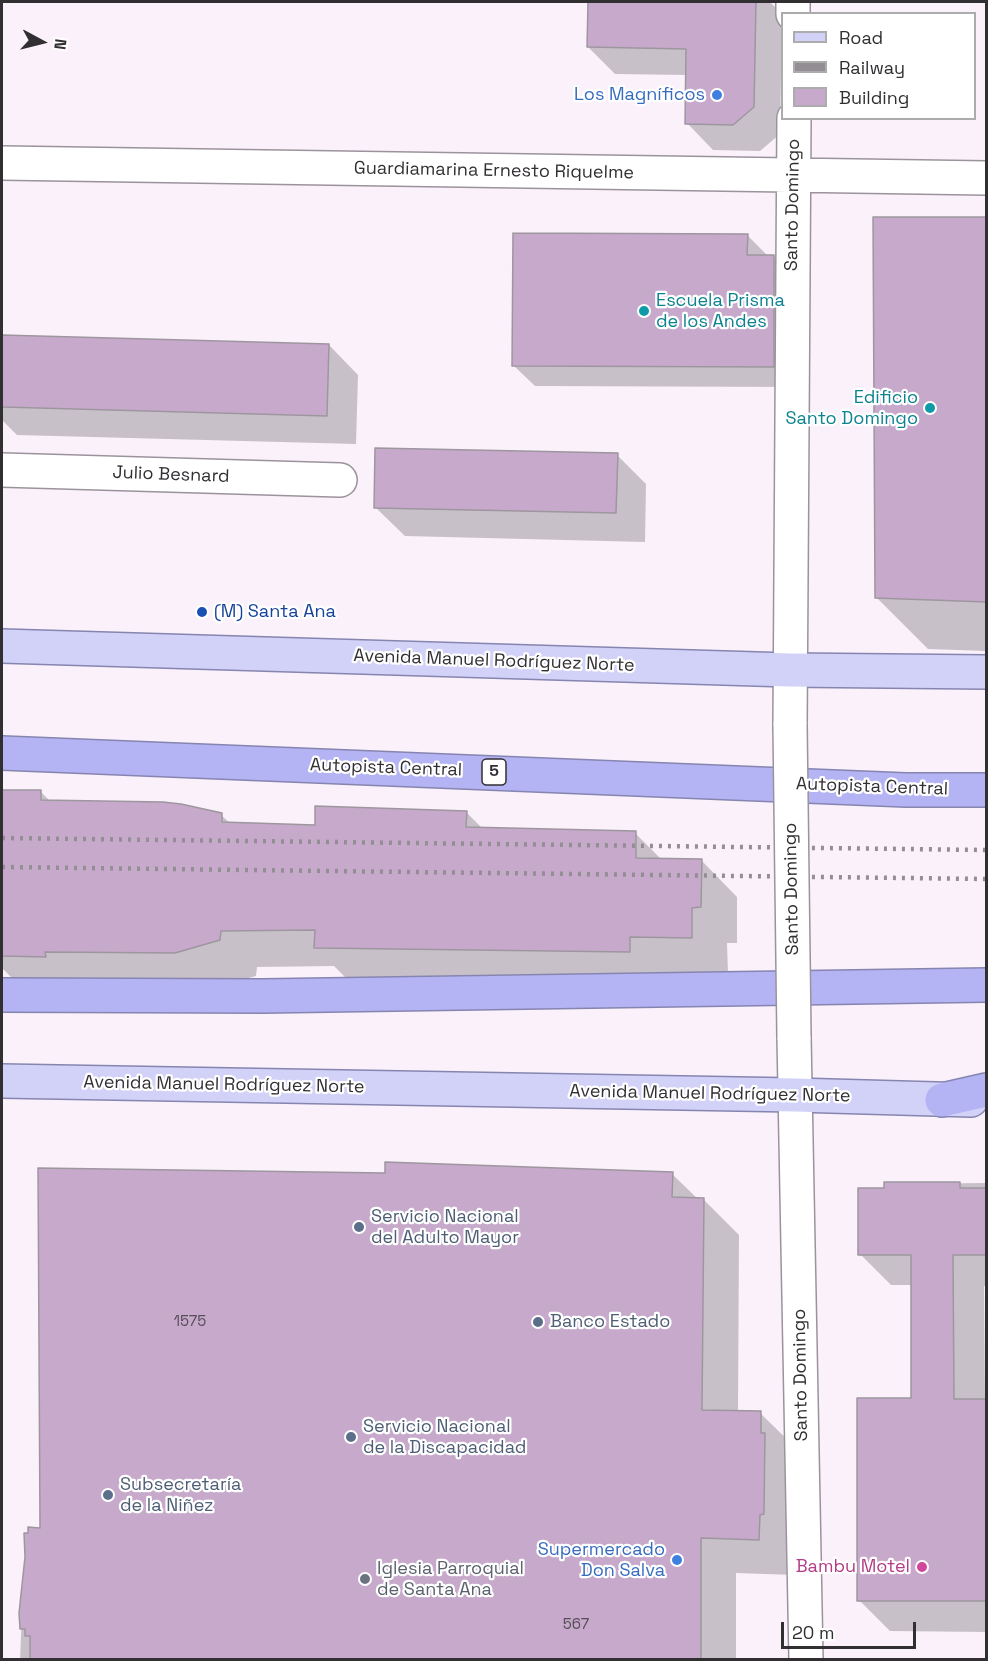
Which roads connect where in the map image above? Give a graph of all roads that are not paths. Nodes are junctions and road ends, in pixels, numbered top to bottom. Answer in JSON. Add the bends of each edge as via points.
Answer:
{"nodes":[{"id":1,"x":794,"y":120,"type":"edge"},
{"id":2,"x":2,"y":164,"type":"edge"},
{"id":3,"x":795,"y":176,"type":"junction"},
{"id":4,"x":987,"y":178,"type":"edge"},
{"id":5,"x":2,"y":470,"type":"edge"},
{"id":6,"x":340,"y":480,"type":"dead end"},
{"id":7,"x":2,"y":646,"type":"edge"},
{"id":8,"x":789,"y":670,"type":"junction"},
{"id":9,"x":987,"y":672,"type":"edge"},
{"id":10,"x":2,"y":753,"type":"edge"},
{"id":11,"x":987,"y":790,"type":"edge"},
{"id":12,"x":987,"y":985,"type":"edge"},
{"id":13,"x":2,"y":995,"type":"edge"},
{"id":14,"x":2,"y":1081,"type":"edge"},
{"id":15,"x":987,"y":1089,"type":"edge"},
{"id":16,"x":795,"y":1095,"type":"junction"},
{"id":17,"x":942,"y":1100,"type":"junction"},
{"id":18,"x":987,"y":1100,"type":"edge"},
{"id":19,"x":806,"y":1659,"type":"edge"}],
"edges":[{"from":1,"to":3,"type":"street","name":"Santo Domingo"},
{"from":2,"to":3,"type":"street","name":"Guardiamarina Ernesto Riquelme"},
{"from":3,"to":4,"type":"street","name":"Guardiamarina Ernesto Riquelme"},
{"from":3,"to":8,"type":"street","name":"Santo Domingo"},
{"from":5,"to":6,"type":"street","name":"Julio Besnard"},
{"from":7,"to":8,"type":"main road","name":"Avenida Manuel Rodríguez Norte"},
{"from":8,"to":9,"type":"main road","name":"Avenida Manuel Rodríguez Norte"},
{"from":8,"to":16,"type":"street","name":"Santo Domingo","bridge":true},
{"from":10,"to":11,"type":"highway","name":"Autopista Central","number":"5"},
{"from":12,"to":13,"type":"highway","via":[[263,996]]},
{"from":14,"to":16,"type":"main road","name":"Avenida Manuel Rodríguez Norte"},
{"from":15,"to":17,"type":"highway"},
{"from":16,"to":17,"type":"main road","name":"Avenida Manuel Rodríguez Norte"},
{"from":16,"to":19,"type":"street","name":"Santo Domingo"},
{"from":17,"to":18,"type":"main road","name":"Avenida Manuel Rodríguez Norte"}]}
